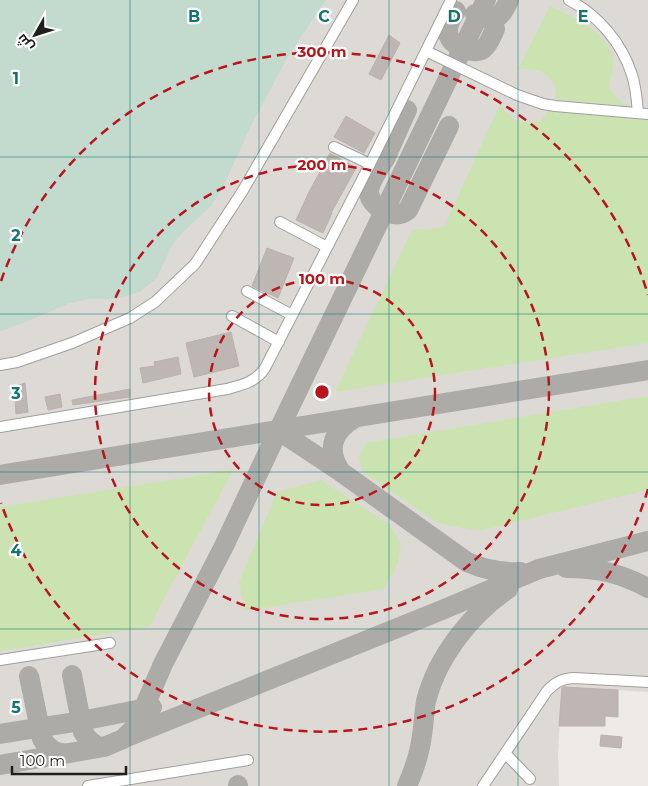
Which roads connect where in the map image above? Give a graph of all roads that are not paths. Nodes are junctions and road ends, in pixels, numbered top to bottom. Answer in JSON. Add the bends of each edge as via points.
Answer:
{"nodes":[{"id":1,"x":353,"y":0,"type":"edge"},
{"id":2,"x":451,"y":0,"type":"edge"},
{"id":3,"x":569,"y":0,"type":"edge"},
{"id":4,"x":426,"y":51,"type":"junction"},
{"id":5,"x":643,"y":114,"type":"edge"},
{"id":6,"x":334,"y":147,"type":"dead end"},
{"id":7,"x":370,"y":164,"type":"junction"},
{"id":8,"x":280,"y":222,"type":"dead end"},
{"id":9,"x":328,"y":247,"type":"junction"},
{"id":10,"x":247,"y":292,"type":"dead end"},
{"id":11,"x":292,"y":315,"type":"junction"},
{"id":12,"x":232,"y":316,"type":"dead end"},
{"id":13,"x":279,"y":342,"type":"junction"},
{"id":14,"x":0,"y":365,"type":"edge"},
{"id":15,"x":0,"y":427,"type":"edge"},
{"id":16,"x":110,"y":643,"type":"dead end"},
{"id":17,"x":0,"y":660,"type":"edge"},
{"id":18,"x":648,"y":682,"type":"edge"},
{"id":19,"x":505,"y":753,"type":"junction"},
{"id":20,"x":248,"y":760,"type":"dead end"},
{"id":21,"x":530,"y":779,"type":"dead end"},
{"id":22,"x":88,"y":786,"type":"edge"},
{"id":23,"x":483,"y":786,"type":"edge"}],
"edges":[{"from":1,"to":14,"type":"lane","via":[[242,192],[195,264],[155,302],[130,318],[72,343]]},
{"from":2,"to":4,"type":"lane"},
{"from":3,"to":5,"type":"lane","via":[[600,23],[623,54]]},
{"from":4,"to":5,"type":"lane","via":[[530,100],[555,106]]},
{"from":4,"to":7,"type":"lane"},
{"from":6,"to":7,"type":"lane"},
{"from":7,"to":9,"type":"lane"},
{"from":8,"to":9,"type":"lane"},
{"from":9,"to":11,"type":"lane"},
{"from":10,"to":11,"type":"lane"},
{"from":11,"to":13,"type":"lane"},
{"from":12,"to":13,"type":"lane"},
{"from":13,"to":15,"type":"lane","via":[[258,377],[247,383]]},
{"from":16,"to":17,"type":"lane"},
{"from":18,"to":19,"type":"lane","via":[[574,678],[556,682]]},
{"from":19,"to":21,"type":"lane"},
{"from":19,"to":23,"type":"lane"},
{"from":20,"to":22,"type":"lane"}]}
